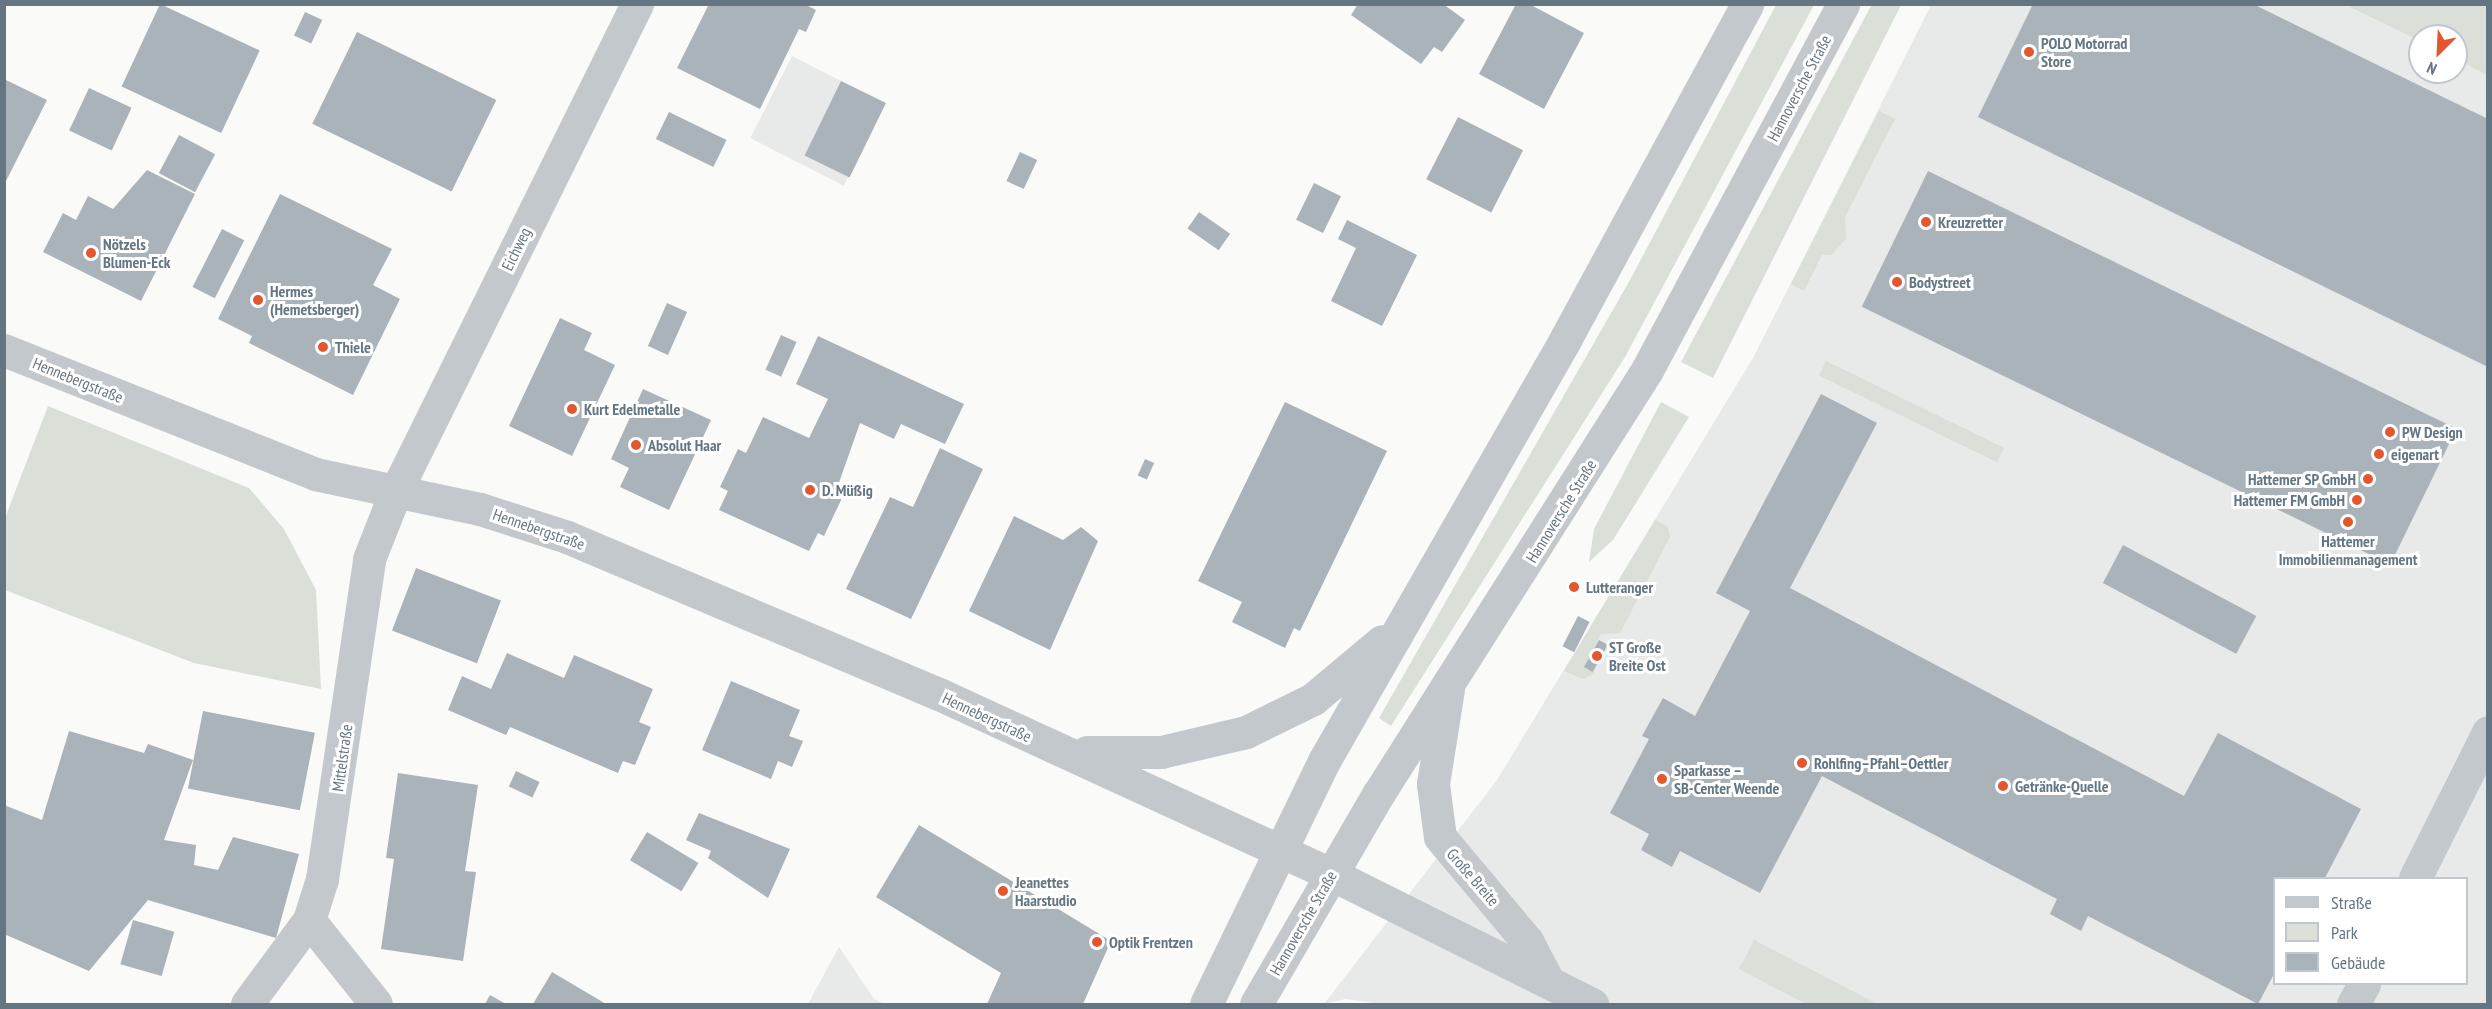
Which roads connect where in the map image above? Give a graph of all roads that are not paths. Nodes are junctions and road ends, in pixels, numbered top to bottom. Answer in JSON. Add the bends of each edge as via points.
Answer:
{"nodes":[{"id":1,"x":637,"y":4,"type":"edge"},
{"id":2,"x":1747,"y":4,"type":"edge"},
{"id":3,"x":1843,"y":4,"type":"edge"},
{"id":4,"x":4,"y":350,"type":"edge"},
{"id":5,"x":395,"y":493,"type":"junction"},
{"id":6,"x":1400,"y":626,"type":"junction"},
{"id":7,"x":1448,"y":689,"type":"junction"},
{"id":8,"x":2487,"y":732,"type":"edge"},
{"id":9,"x":1058,"y":751,"type":"junction"},
{"id":10,"x":1274,"y":859,"type":"junction"},
{"id":11,"x":2416,"y":877,"type":"edge"},
{"id":12,"x":1326,"y":883,"type":"junction"},
{"id":13,"x":309,"y":920,"type":"junction"},
{"id":14,"x":1548,"y":981,"type":"junction"},
{"id":15,"x":2363,"y":985,"type":"edge"},
{"id":16,"x":247,"y":1005,"type":"edge"},
{"id":17,"x":376,"y":1005,"type":"edge"},
{"id":18,"x":1206,"y":1005,"type":"edge"},
{"id":19,"x":1256,"y":1005,"type":"edge"},
{"id":20,"x":1592,"y":1005,"type":"edge"},
{"id":21,"x":2353,"y":1005,"type":"edge"}],
"edges":[{"from":1,"to":5,"type":"street","name":"Eichweg"},
{"from":2,"to":6,"type":"street","via":[[1572,328]]},
{"from":3,"to":7,"type":"street","name":"Hannoversche Straße","via":[[1647,370]]},
{"from":4,"to":5,"type":"street","name":"Hennebergstraße","via":[[315,474]]},
{"from":5,"to":9,"type":"street","name":"Hennebergstraße","via":[[480,509],[567,537],[939,694]]},
{"from":5,"to":13,"type":"street","name":"Mittelstraße","via":[[369,560],[335,812]]},
{"from":6,"to":9,"type":"street","via":[[1313,699],[1246,732],[1161,752]]},
{"from":6,"to":10,"type":"street"},
{"from":7,"to":12,"type":"street","name":"Hannoversche Straße"},
{"from":7,"to":14,"type":"street","name":"Große Breite","via":[[1433,784],[1440,837],[1527,941]]},
{"from":8,"to":11,"type":"street"},
{"from":9,"to":10,"type":"street","name":"Hennebergstraße","via":[[1173,821]]},
{"from":10,"to":12,"type":"street"},
{"from":10,"to":18,"type":"street"},
{"from":12,"to":14,"type":"street","via":[[1484,971]]},
{"from":12,"to":19,"type":"street","name":"Hannoversche Straße"},
{"from":13,"to":16,"type":"street","name":"Mittelstraße"},
{"from":13,"to":17,"type":"street"},
{"from":14,"to":20,"type":"street"},
{"from":15,"to":21,"type":"street"}]}
